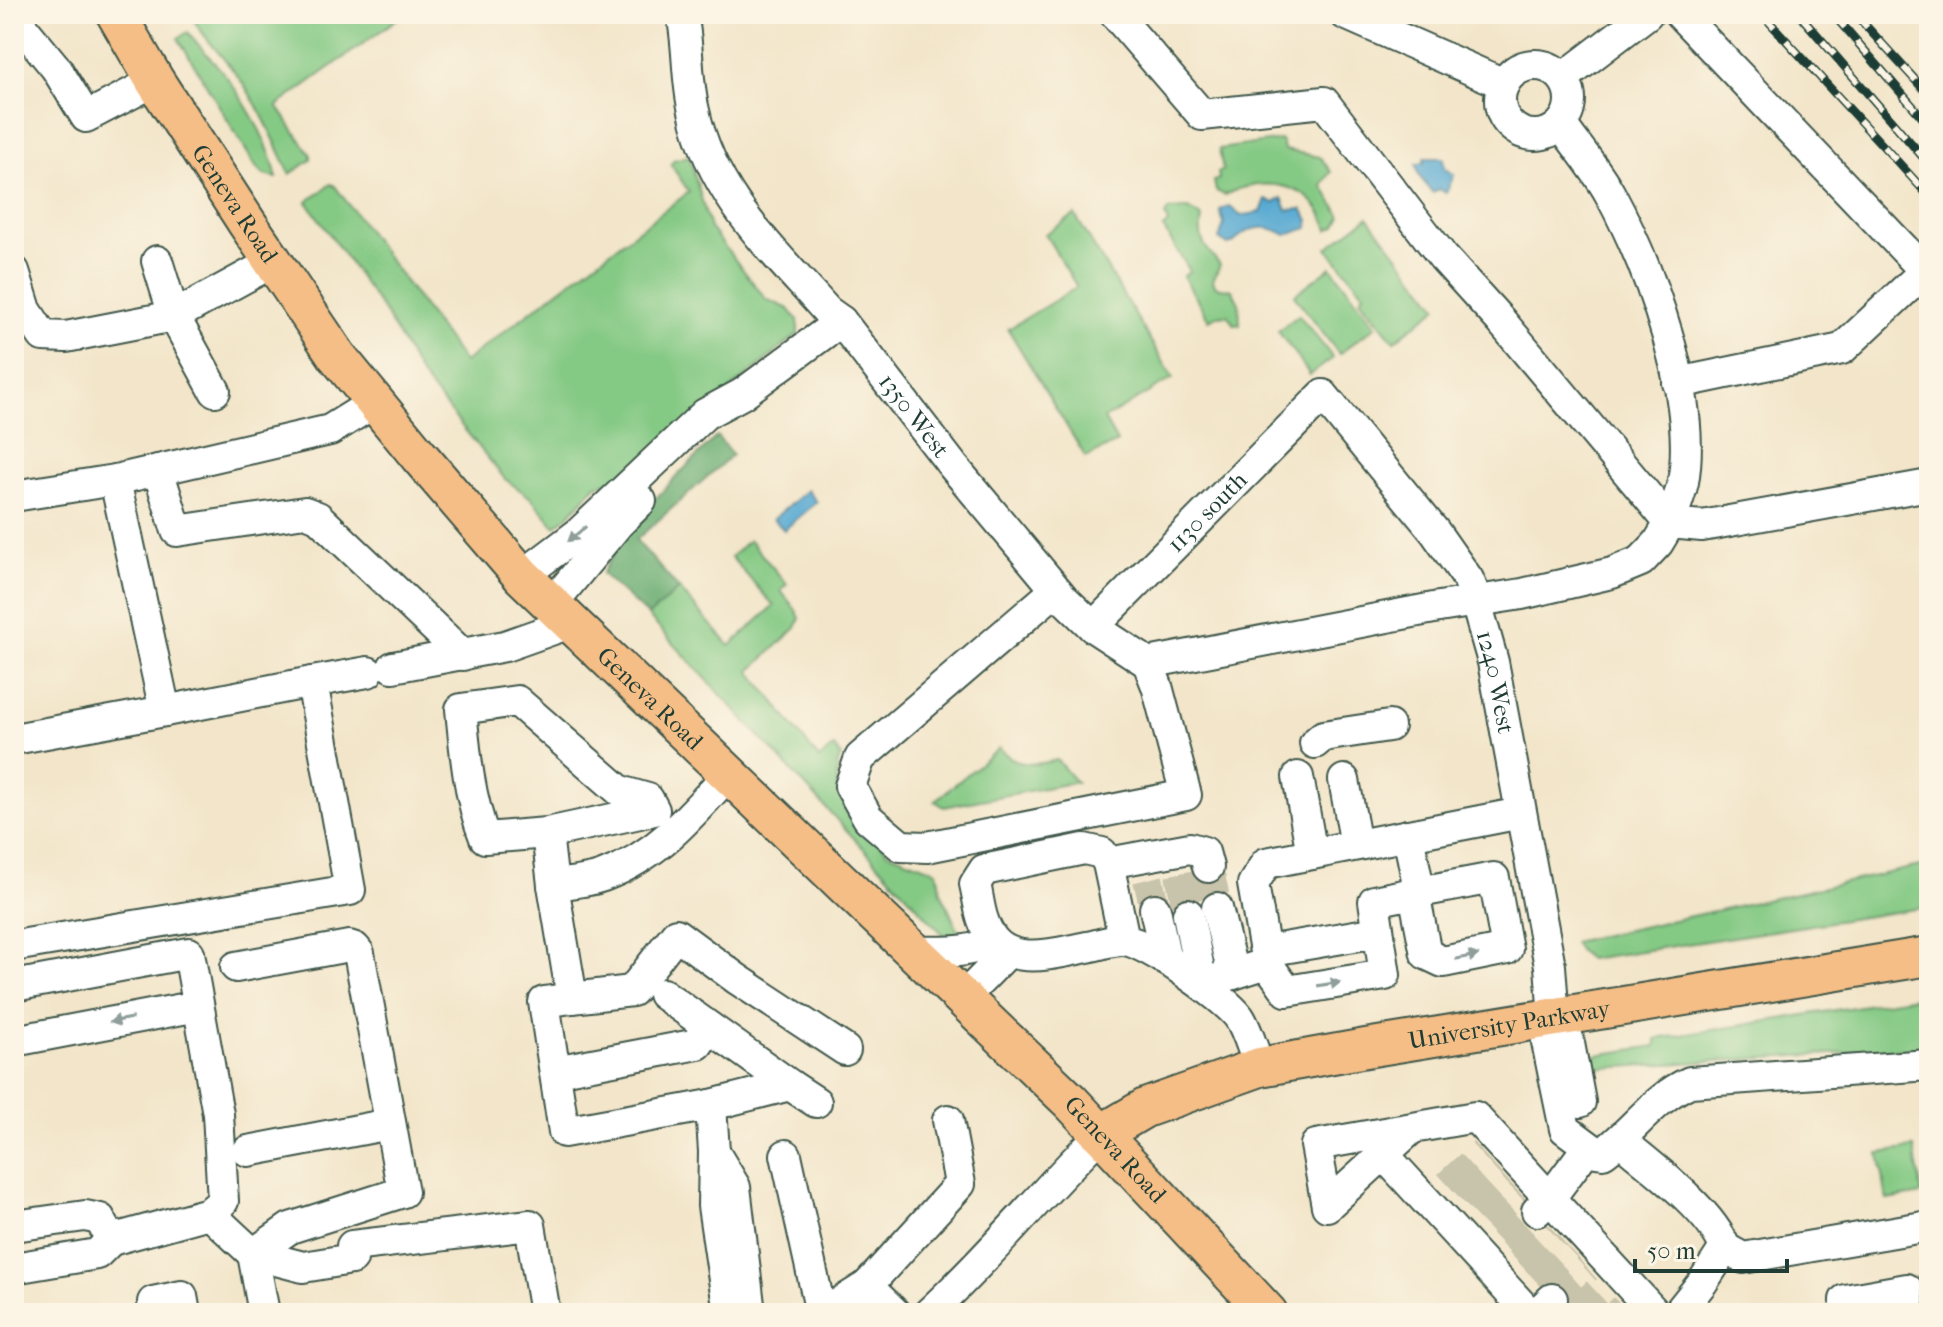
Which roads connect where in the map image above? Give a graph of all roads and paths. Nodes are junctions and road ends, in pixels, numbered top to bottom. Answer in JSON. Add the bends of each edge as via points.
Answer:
{"nodes":[{"id":1,"x":116,"y":14,"type":"edge"},
{"id":2,"x":682,"y":14,"type":"edge"},
{"id":3,"x":1115,"y":14,"type":"edge"},
{"id":4,"x":1345,"y":14,"type":"edge"},
{"id":5,"x":1647,"y":14,"type":"edge"},
{"id":6,"x":1680,"y":14,"type":"edge"},
{"id":7,"x":14,"y":29,"type":"edge"},
{"id":8,"x":1563,"y":78,"type":"junction"},
{"id":9,"x":155,"y":81,"type":"junction"},
{"id":10,"x":1504,"y":84,"type":"junction"},
{"id":11,"x":1561,"y":124,"type":"junction"},
{"id":12,"x":157,"y":261,"type":"dead end"},
{"id":13,"x":273,"y":262,"type":"junction"},
{"id":14,"x":14,"y":271,"type":"edge"},
{"id":15,"x":1927,"y":273,"type":"edge"},
{"id":16,"x":174,"y":316,"type":"junction"},
{"id":17,"x":841,"y":321,"type":"junction"},
{"id":18,"x":43,"y":336,"type":"junction"},
{"id":19,"x":14,"y":342,"type":"edge"},
{"id":20,"x":1678,"y":383,"type":"junction"},
{"id":21,"x":215,"y":391,"type":"dead end"},
{"id":22,"x":742,"y":394,"type":"junction"},
{"id":23,"x":1323,"y":395,"type":"joint"},
{"id":24,"x":375,"y":402,"type":"junction"},
{"id":25,"x":158,"y":470,"type":"junction"},
{"id":26,"x":115,"y":480,"type":"junction"},
{"id":27,"x":1929,"y":485,"type":"edge"},
{"id":28,"x":14,"y":496,"type":"edge"},
{"id":29,"x":1670,"y":523,"type":"junction"},
{"id":30,"x":522,"y":576,"type":"junction"},
{"id":31,"x":1056,"y":590,"type":"junction"},
{"id":32,"x":1476,"y":602,"type":"junction"},
{"id":33,"x":561,"y":614,"type":"junction"},
{"id":34,"x":1093,"y":627,"type":"junction"},
{"id":35,"x":457,"y":656,"type":"junction"},
{"id":36,"x":1148,"y":663,"type":"junction"},
{"id":37,"x":312,"y":682,"type":"junction"},
{"id":38,"x":461,"y":709,"type":"junction"},
{"id":39,"x":165,"y":711,"type":"junction"},
{"id":40,"x":1389,"y":726,"type":"dead end"},
{"id":41,"x":14,"y":739,"type":"edge"},
{"id":42,"x":1315,"y":743,"type":"dead end"},
{"id":43,"x":729,"y":773,"type":"junction"},
{"id":44,"x":1298,"y":777,"type":"dead end"},
{"id":45,"x":1344,"y":780,"type":"dead end"},
{"id":46,"x":1521,"y":813,"type":"junction"},
{"id":47,"x":547,"y":833,"type":"junction"},
{"id":48,"x":1408,"y":835,"type":"junction"},
{"id":49,"x":1356,"y":845,"type":"junction"},
{"id":50,"x":1312,"y":854,"type":"junction"},
{"id":51,"x":1108,"y":863,"type":"junction"},
{"id":52,"x":1188,"y":864,"type":"dead end"},
{"id":53,"x":553,"y":885,"type":"junction"},
{"id":54,"x":1414,"y":893,"type":"junction"},
{"id":55,"x":1155,"y":909,"type":"tunnel mouth"},
{"id":56,"x":1378,"y":932,"type":"junction"},
{"id":57,"x":1124,"y":939,"type":"junction"},
{"id":58,"x":14,"y":946,"type":"edge"},
{"id":59,"x":1000,"y":946,"type":"junction"},
{"id":60,"x":916,"y":952,"type":"junction"},
{"id":61,"x":1929,"y":956,"type":"edge"},
{"id":62,"x":1266,"y":957,"type":"junction"},
{"id":63,"x":1166,"y":960,"type":"junction"},
{"id":64,"x":236,"y":967,"type":"dead end"},
{"id":65,"x":1233,"y":974,"type":"junction"},
{"id":66,"x":1202,"y":984,"type":"junction"},
{"id":67,"x":14,"y":986,"type":"edge"},
{"id":68,"x":663,"y":994,"type":"dead end"},
{"id":69,"x":572,"y":998,"type":"junction"},
{"id":70,"x":963,"y":998,"type":"junction"},
{"id":71,"x":198,"y":1006,"type":"junction"},
{"id":72,"x":1554,"y":1018,"type":"junction"},
{"id":73,"x":709,"y":1028,"type":"junction"},
{"id":74,"x":14,"y":1041,"type":"edge"},
{"id":75,"x":845,"y":1050,"type":"dead end"},
{"id":76,"x":1929,"y":1065,"type":"edge"},
{"id":77,"x":1260,"y":1067,"type":"junction"},
{"id":78,"x":555,"y":1071,"type":"junction"},
{"id":79,"x":790,"y":1085,"type":"junction"},
{"id":80,"x":816,"y":1102,"type":"dead end"},
{"id":81,"x":711,"y":1105,"type":"junction"},
{"id":82,"x":948,"y":1120,"type":"dead end"},
{"id":83,"x":390,"y":1124,"type":"junction"},
{"id":84,"x":1410,"y":1130,"type":"junction"},
{"id":85,"x":1101,"y":1134,"type":"junction"},
{"id":86,"x":1621,"y":1141,"type":"junction"},
{"id":87,"x":1582,"y":1143,"type":"junction"},
{"id":88,"x":248,"y":1151,"type":"dead end"},
{"id":89,"x":714,"y":1152,"type":"junction"},
{"id":90,"x":786,"y":1155,"type":"dead end"},
{"id":91,"x":1384,"y":1155,"type":"junction"},
{"id":92,"x":209,"y":1213,"type":"junction"},
{"id":93,"x":14,"y":1226,"type":"edge"},
{"id":94,"x":1929,"y":1226,"type":"edge"},
{"id":95,"x":1565,"y":1228,"type":"edge"},
{"id":96,"x":111,"y":1240,"type":"junction"},
{"id":97,"x":1725,"y":1248,"type":"junction"},
{"id":98,"x":253,"y":1254,"type":"junction"},
{"id":99,"x":1494,"y":1256,"type":"edge"},
{"id":100,"x":14,"y":1268,"type":"edge"},
{"id":101,"x":1702,"y":1283,"type":"junction"},
{"id":102,"x":867,"y":1286,"type":"junction"},
{"id":103,"x":153,"y":1302,"type":"dead end"},
{"id":104,"x":185,"y":1313,"type":"edge"},
{"id":105,"x":264,"y":1313,"type":"edge"},
{"id":106,"x":545,"y":1313,"type":"edge"},
{"id":107,"x":729,"y":1313,"type":"edge"},
{"id":108,"x":750,"y":1313,"type":"edge"},
{"id":109,"x":822,"y":1313,"type":"edge"},
{"id":110,"x":895,"y":1313,"type":"edge"},
{"id":111,"x":929,"y":1313,"type":"edge"},
{"id":112,"x":1268,"y":1313,"type":"edge"},
{"id":113,"x":1678,"y":1313,"type":"edge"},
{"id":114,"x":1706,"y":1313,"type":"edge"},
{"id":115,"x":1847,"y":1313,"type":"edge"},
{"id":116,"x":1910,"y":1313,"type":"edge"}],
"edges":[{"from":1,"to":9,"type":"main road","name":"Geneva Road"},
{"from":2,"to":17,"type":"street","name":"1350 West","via":[[694,112],[713,170],[763,240]]},
{"from":3,"to":29,"type":"street","via":[[1202,115],[1324,102],[1443,257]]},
{"from":4,"to":10,"type":"street"},
{"from":5,"to":8,"type":"street"},
{"from":6,"to":15,"type":"street"},
{"from":7,"to":9,"type":"street","via":[[23,28],[32,38],[86,117]]},
{"from":8,"to":10,"type":"street","via":[[1544,65],[1528,65]]},
{"from":8,"to":11,"type":"street","via":[[1570,105]]},
{"from":9,"to":13,"type":"main road","name":"Geneva Road"},
{"from":10,"to":11,"type":"street","via":[[1502,111],[1519,131],[1537,135]]},
{"from":11,"to":20,"type":"street","via":[[1609,193],[1648,275]]},
{"from":12,"to":16,"type":"street"},
{"from":13,"to":16,"type":"street"},
{"from":13,"to":24,"type":"main road","name":"Geneva Road"},
{"from":14,"to":18,"type":"street","via":[[26,310]]},
{"from":15,"to":20,"type":"street","via":[[1842,349]]},
{"from":16,"to":18,"type":"street","via":[[66,337]]},
{"from":16,"to":21,"type":"street"},
{"from":17,"to":22,"type":"street"},
{"from":17,"to":31,"type":"street","name":"1350 West"},
{"from":18,"to":19,"type":"street"},
{"from":20,"to":29,"type":"street","via":[[1686,444],[1683,483]]},
{"from":22,"to":30,"type":"street","one_way":true,"via":[[705,414],[579,533]]},
{"from":22,"to":33,"type":"street","via":[[618,524]]},
{"from":23,"to":32,"type":"street","name":"1240 West","via":[[1435,532],[1468,579]]},
{"from":23,"to":34,"type":"street","name":"1130 south"},
{"from":24,"to":25,"type":"street","via":[[330,430]]},
{"from":24,"to":30,"type":"main road","name":"Geneva Road"},
{"from":25,"to":26,"type":"street"},
{"from":25,"to":35,"type":"street","via":[[177,531],[305,512],[318,517]]},
{"from":26,"to":28,"type":"street"},
{"from":26,"to":39,"type":"street"},
{"from":27,"to":29,"type":"street","via":[[1702,526]]},
{"from":29,"to":32,"type":"street","via":[[1641,561],[1612,573]]},
{"from":30,"to":33,"type":"main road","name":"Geneva Road"},
{"from":31,"to":34,"type":"street","name":"1350 West"},
{"from":31,"to":36,"type":"street","via":[[860,758],[850,786],[868,818],[901,846],[927,847],[1186,795]]},
{"from":32,"to":36,"type":"street"},
{"from":32,"to":46,"type":"street","name":"1240 West","via":[[1493,662]]},
{"from":33,"to":35,"type":"street","via":[[505,646]]},
{"from":33,"to":43,"type":"main road","name":"Geneva Road"},
{"from":34,"to":36,"type":"street","name":"1350 West"},
{"from":35,"to":37,"type":"street"},
{"from":35,"to":38,"type":"street"},
{"from":37,"to":39,"type":"street"},
{"from":37,"to":58,"type":"street","via":[[350,890]]},
{"from":38,"to":47,"type":"street","via":[[485,838]]},
{"from":38,"to":47,"type":"street","via":[[517,701],[620,791],[648,799],[654,810]]},
{"from":39,"to":41,"type":"street"},
{"from":40,"to":42,"type":"street","via":[[1323,736]]},
{"from":43,"to":53,"type":"street","via":[[651,852],[601,877]]},
{"from":43,"to":60,"type":"main road","name":"Geneva Road"},
{"from":44,"to":50,"type":"street"},
{"from":45,"to":49,"type":"street"},
{"from":46,"to":48,"type":"street"},
{"from":46,"to":72,"type":"street","name":"1240 West","via":[[1550,966]]},
{"from":47,"to":53,"type":"street"},
{"from":48,"to":49,"type":"street"},
{"from":48,"to":54,"type":"street","via":[[1417,879]]},
{"from":49,"to":50,"type":"street"},
{"from":50,"to":62,"type":"street","via":[[1266,863],[1253,884]]},
{"from":51,"to":52,"type":"street","via":[[1146,868]]},
{"from":51,"to":57,"type":"street"},
{"from":51,"to":59,"type":"street","via":[[1102,853],[1084,849],[984,870],[975,884],[983,921]]},
{"from":53,"to":69,"type":"street"},
{"from":54,"to":54,"type":"street","one_way":true,"via":[[1426,954],[1443,962],[1507,949],[1494,878]]},
{"from":54,"to":56,"type":"street","via":[[1374,901]]},
{"from":55,"to":63,"type":"street"},
{"from":56,"to":62,"type":"street"},
{"from":62,"to":56,"type":"street","one_way":true,"via":[[1287,991],[1385,975]]},
{"from":57,"to":59,"type":"street","via":[[1017,956]]},
{"from":57,"to":63,"type":"street"},
{"from":59,"to":60,"type":"street"},
{"from":59,"to":70,"type":"street"},
{"from":60,"to":70,"type":"main road","name":"Geneva Road"},
{"from":61,"to":72,"type":"main road","name":"University Parkway"},
{"from":62,"to":65,"type":"street"},
{"from":63,"to":66,"type":"street"},
{"from":64,"to":83,"type":"street","via":[[355,948]]},
{"from":65,"to":66,"type":"street"},
{"from":65,"to":66,"type":"street","via":[[1202,911]]},
{"from":66,"to":77,"type":"street","via":[[1238,1017]]},
{"from":67,"to":71,"type":"street","via":[[189,953]]},
{"from":68,"to":73,"type":"street"},
{"from":69,"to":75,"type":"street","via":[[632,991],[676,934]]},
{"from":69,"to":78,"type":"street","via":[[544,1002]]},
{"from":70,"to":85,"type":"main road","name":"Geneva Road"},
{"from":71,"to":74,"type":"street","one_way":true},
{"from":71,"to":92,"type":"street","via":[[218,1114],[223,1201]]},
{"from":72,"to":77,"type":"main road","name":"University Parkway"},
{"from":72,"to":87,"type":"street","name":"1240 West","via":[[1547,1042],[1565,1129]]},
{"from":73,"to":78,"type":"street","via":[[698,1044]]},
{"from":73,"to":79,"type":"street"},
{"from":76,"to":86,"type":"street","via":[[1690,1082],[1672,1090]]},
{"from":77,"to":85,"type":"main road","name":"University Parkway","via":[[1145,1108]]},
{"from":78,"to":81,"type":"street","via":[[564,1132]]},
{"from":79,"to":80,"type":"street"},
{"from":79,"to":81,"type":"street"},
{"from":81,"to":89,"type":"street"},
{"from":82,"to":102,"type":"street","via":[[960,1184]]},
{"from":83,"to":88,"type":"street"},
{"from":83,"to":98,"type":"street","via":[[403,1192],[290,1228]]},
{"from":84,"to":91,"type":"street"},
{"from":84,"to":91,"type":"street","via":[[1316,1145],[1327,1206]]},
{"from":84,"to":95,"type":"street","via":[[1475,1117]]},
{"from":85,"to":111,"type":"street"},
{"from":85,"to":112,"type":"main road","name":"Geneva Road"},
{"from":86,"to":87,"type":"street","via":[[1603,1153]]},
{"from":86,"to":97,"type":"street","via":[[1678,1189],[1721,1236]]},
{"from":87,"to":95,"type":"street"},
{"from":89,"to":107,"type":"street","via":[[713,1206]]},
{"from":89,"to":108,"type":"street","via":[[735,1187]]},
{"from":90,"to":109,"type":"street"},
{"from":91,"to":99,"type":"street"},
{"from":92,"to":96,"type":"street"},
{"from":92,"to":98,"type":"street"},
{"from":93,"to":96,"type":"street","via":[[85,1216],[100,1219]]},
{"from":94,"to":97,"type":"street","via":[[1743,1258]]},
{"from":96,"to":100,"type":"street","via":[[97,1254]]},
{"from":97,"to":101,"type":"street"},
{"from":98,"to":105,"type":"street"},
{"from":98,"to":106,"type":"street","via":[[303,1267],[352,1259],[352,1246],[530,1225]]},
{"from":101,"to":113,"type":"street"},
{"from":101,"to":114,"type":"street"},
{"from":102,"to":109,"type":"street"},
{"from":102,"to":110,"type":"street"},
{"from":103,"to":104,"type":"street","via":[[182,1296]]},
{"from":115,"to":116,"type":"street","via":[[1845,1300],[1907,1289]]}]}
